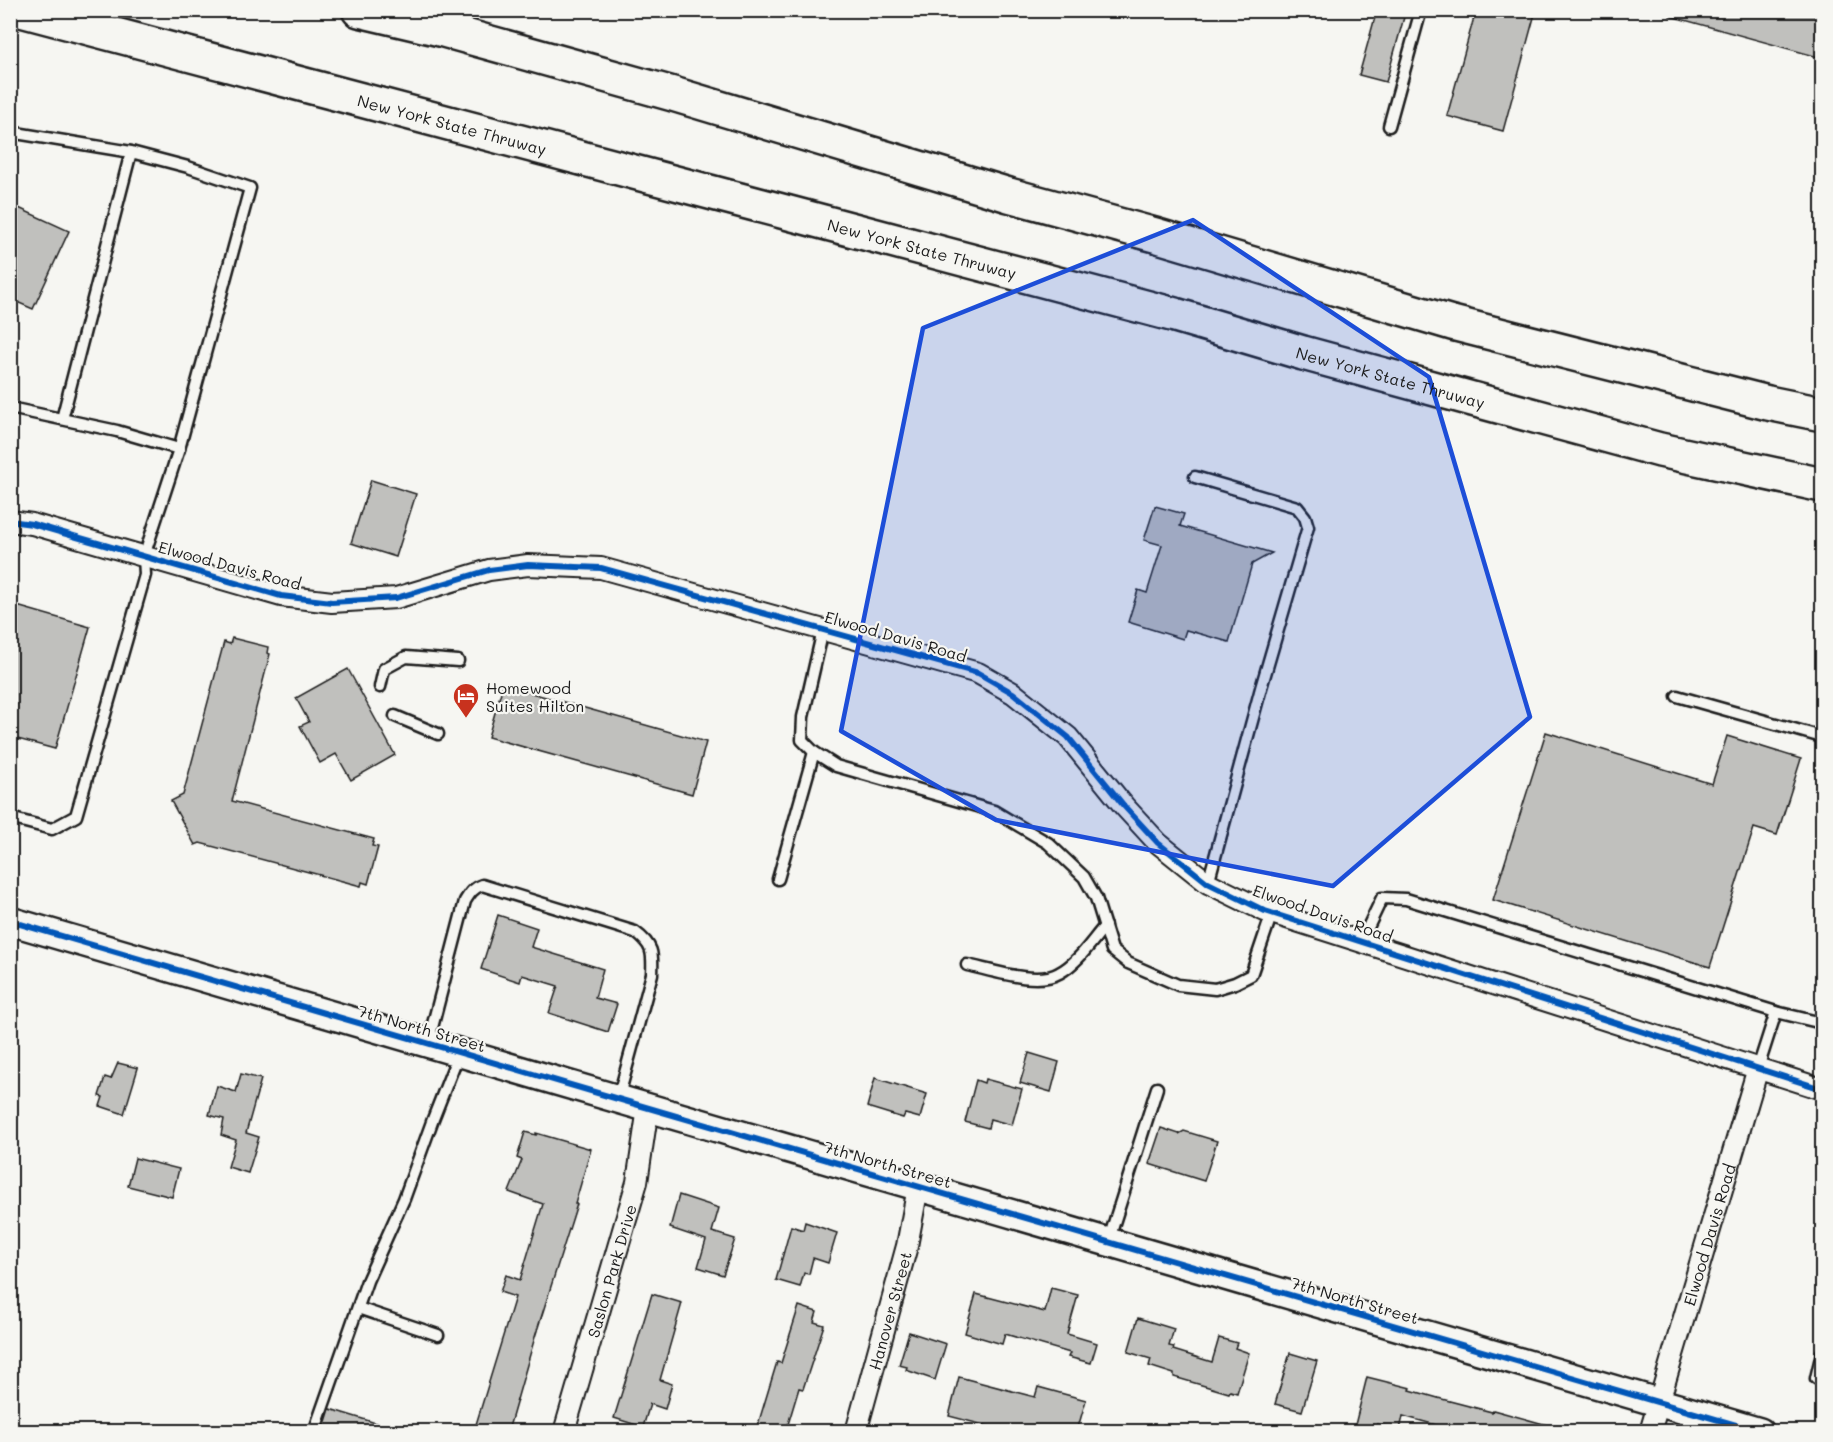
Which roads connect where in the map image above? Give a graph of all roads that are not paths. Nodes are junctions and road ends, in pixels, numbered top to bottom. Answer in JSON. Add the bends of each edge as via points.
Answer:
{"nodes":[{"id":1,"x":21,"y":10,"type":"edge"},
{"id":2,"x":359,"y":10,"type":"edge"},
{"id":3,"x":385,"y":10,"type":"edge"},
{"id":4,"x":1421,"y":10,"type":"edge"},
{"id":5,"x":10,"y":17,"type":"edge"},
{"id":6,"x":440,"y":29,"type":"junction"},
{"id":7,"x":110,"y":33,"type":"junction"},
{"id":8,"x":1389,"y":126,"type":"dead end"},
{"id":9,"x":10,"y":132,"type":"edge"},
{"id":10,"x":131,"y":152,"type":"junction"},
{"id":11,"x":10,"y":408,"type":"edge"},
{"id":12,"x":1822,"y":414,"type":"edge"},
{"id":13,"x":62,"y":419,"type":"junction"},
{"id":14,"x":178,"y":449,"type":"junction"},
{"id":15,"x":1196,"y":477,"type":"dead end"},
{"id":16,"x":1822,"y":485,"type":"edge"},
{"id":17,"x":10,"y":521,"type":"edge"},
{"id":18,"x":144,"y":556,"type":"junction"},
{"id":19,"x":823,"y":630,"type":"junction"},
{"id":20,"x":458,"y":661,"type":"dead end"},
{"id":21,"x":381,"y":687,"type":"dead end"},
{"id":22,"x":1677,"y":696,"type":"dead end"},
{"id":23,"x":395,"y":716,"type":"dead end"},
{"id":24,"x":438,"y":734,"type":"dead end"},
{"id":25,"x":1822,"y":737,"type":"edge"},
{"id":26,"x":814,"y":752,"type":"junction"},
{"id":27,"x":10,"y":818,"type":"edge"},
{"id":28,"x":778,"y":879,"type":"dead end"},
{"id":29,"x":1208,"y":882,"type":"junction"},
{"id":30,"x":1272,"y":913,"type":"junction"},
{"id":31,"x":10,"y":921,"type":"edge"},
{"id":32,"x":1105,"y":926,"type":"junction"},
{"id":33,"x":1361,"y":942,"type":"junction"},
{"id":34,"x":967,"y":965,"type":"dead end"},
{"id":35,"x":1776,"y":1012,"type":"junction"},
{"id":36,"x":1822,"y":1023,"type":"edge"},
{"id":37,"x":428,"y":1044,"type":"junction"},
{"id":38,"x":459,"y":1052,"type":"junction"},
{"id":39,"x":1758,"y":1068,"type":"junction"},
{"id":40,"x":1157,"y":1088,"type":"dead end"},
{"id":41,"x":1822,"y":1089,"type":"edge"},
{"id":42,"x":618,"y":1100,"type":"junction"},
{"id":43,"x":648,"y":1108,"type":"junction"},
{"id":44,"x":918,"y":1187,"type":"junction"},
{"id":45,"x":1108,"y":1242,"type":"junction"},
{"id":46,"x":358,"y":1308,"type":"junction"},
{"id":47,"x":438,"y":1335,"type":"dead end"},
{"id":48,"x":1822,"y":1353,"type":"edge"},
{"id":49,"x":1822,"y":1381,"type":"edge"},
{"id":50,"x":1658,"y":1402,"type":"junction"},
{"id":51,"x":314,"y":1431,"type":"edge"},
{"id":52,"x":564,"y":1431,"type":"edge"},
{"id":53,"x":856,"y":1431,"type":"edge"},
{"id":54,"x":1650,"y":1431,"type":"edge"},
{"id":55,"x":1760,"y":1431,"type":"edge"}],
"edges":[{"from":1,"to":7,"type":"highway","name":"New York State Thruway"},
{"from":2,"to":6,"type":"highway"},
{"from":3,"to":6,"type":"highway"},
{"from":4,"to":8,"type":"lane"},
{"from":5,"to":7,"type":"highway"},
{"from":6,"to":12,"type":"highway","via":[[1452,323]]},
{"from":7,"to":16,"type":"highway","name":"New York State Thruway","via":[[1164,312],[1660,450]]},
{"from":9,"to":10,"type":"lane"},
{"from":10,"to":13,"type":"lane"},
{"from":10,"to":14,"type":"lane","via":[[250,188]]},
{"from":11,"to":13,"type":"lane"},
{"from":13,"to":14,"type":"lane","via":[[117,430]]},
{"from":14,"to":18,"type":"lane"},
{"from":15,"to":29,"type":"lane","via":[[1297,507],[1308,527]]},
{"from":17,"to":18,"type":"street","name":"Elwood Davis Road"},
{"from":18,"to":19,"type":"street","name":"Elwood Davis Road","via":[[281,596],[332,602],[396,598],[489,570],[528,566],[601,568]]},
{"from":18,"to":27,"type":"lane","via":[[145,575],[76,816],[51,829]]},
{"from":19,"to":26,"type":"lane","via":[[802,717],[802,740]]},
{"from":19,"to":29,"type":"street","name":"Elwood Davis Road","via":[[978,673],[1013,693],[1068,736],[1158,843]]},
{"from":20,"to":21,"type":"lane","via":[[406,657],[384,669]]},
{"from":22,"to":25,"type":"lane"},
{"from":23,"to":24,"type":"lane"},
{"from":26,"to":28,"type":"lane"},
{"from":26,"to":32,"type":"lane","via":[[836,766],[1003,816],[1048,843],[1084,877]]},
{"from":29,"to":30,"type":"street","name":"Elwood Davis Road"},
{"from":30,"to":32,"type":"lane","via":[[1251,975],[1215,989],[1178,985],[1128,963],[1113,950]]},
{"from":30,"to":33,"type":"street","name":"Elwood Davis Road"},
{"from":31,"to":37,"type":"street","name":"7th North Street"},
{"from":32,"to":34,"type":"lane","via":[[1075,961],[1046,978]]},
{"from":33,"to":35,"type":"lane","via":[[1382,898],[1406,899]]},
{"from":33,"to":39,"type":"street","name":"Elwood Davis Road"},
{"from":35,"to":36,"type":"lane"},
{"from":35,"to":39,"type":"lane"},
{"from":37,"to":38,"type":"street","name":"7th North Street"},
{"from":37,"to":42,"type":"lane","via":[[465,901],[471,891],[482,885],[635,932],[650,947],[652,974]]},
{"from":38,"to":42,"type":"street","name":"7th North Street"},
{"from":38,"to":46,"type":"lane"},
{"from":39,"to":41,"type":"street","name":"Elwood Davis Road"},
{"from":39,"to":50,"type":"street","name":"Elwood Davis Road"},
{"from":40,"to":45,"type":"lane"},
{"from":42,"to":43,"type":"street","name":"7th North Street"},
{"from":43,"to":44,"type":"street","name":"7th North Street"},
{"from":43,"to":52,"type":"street","name":"Saslon Park Drive","via":[[637,1182]]},
{"from":44,"to":45,"type":"street","name":"7th North Street"},
{"from":44,"to":53,"type":"street","name":"Hanover Street","via":[[907,1246]]},
{"from":45,"to":50,"type":"street","name":"7th North Street"},
{"from":46,"to":47,"type":"lane"},
{"from":46,"to":51,"type":"lane"},
{"from":48,"to":49,"type":"lane","via":[[1816,1378]]},
{"from":50,"to":54,"type":"street","name":"Elwood Davis Road"},
{"from":50,"to":55,"type":"street","name":"7th North Street"}]}
